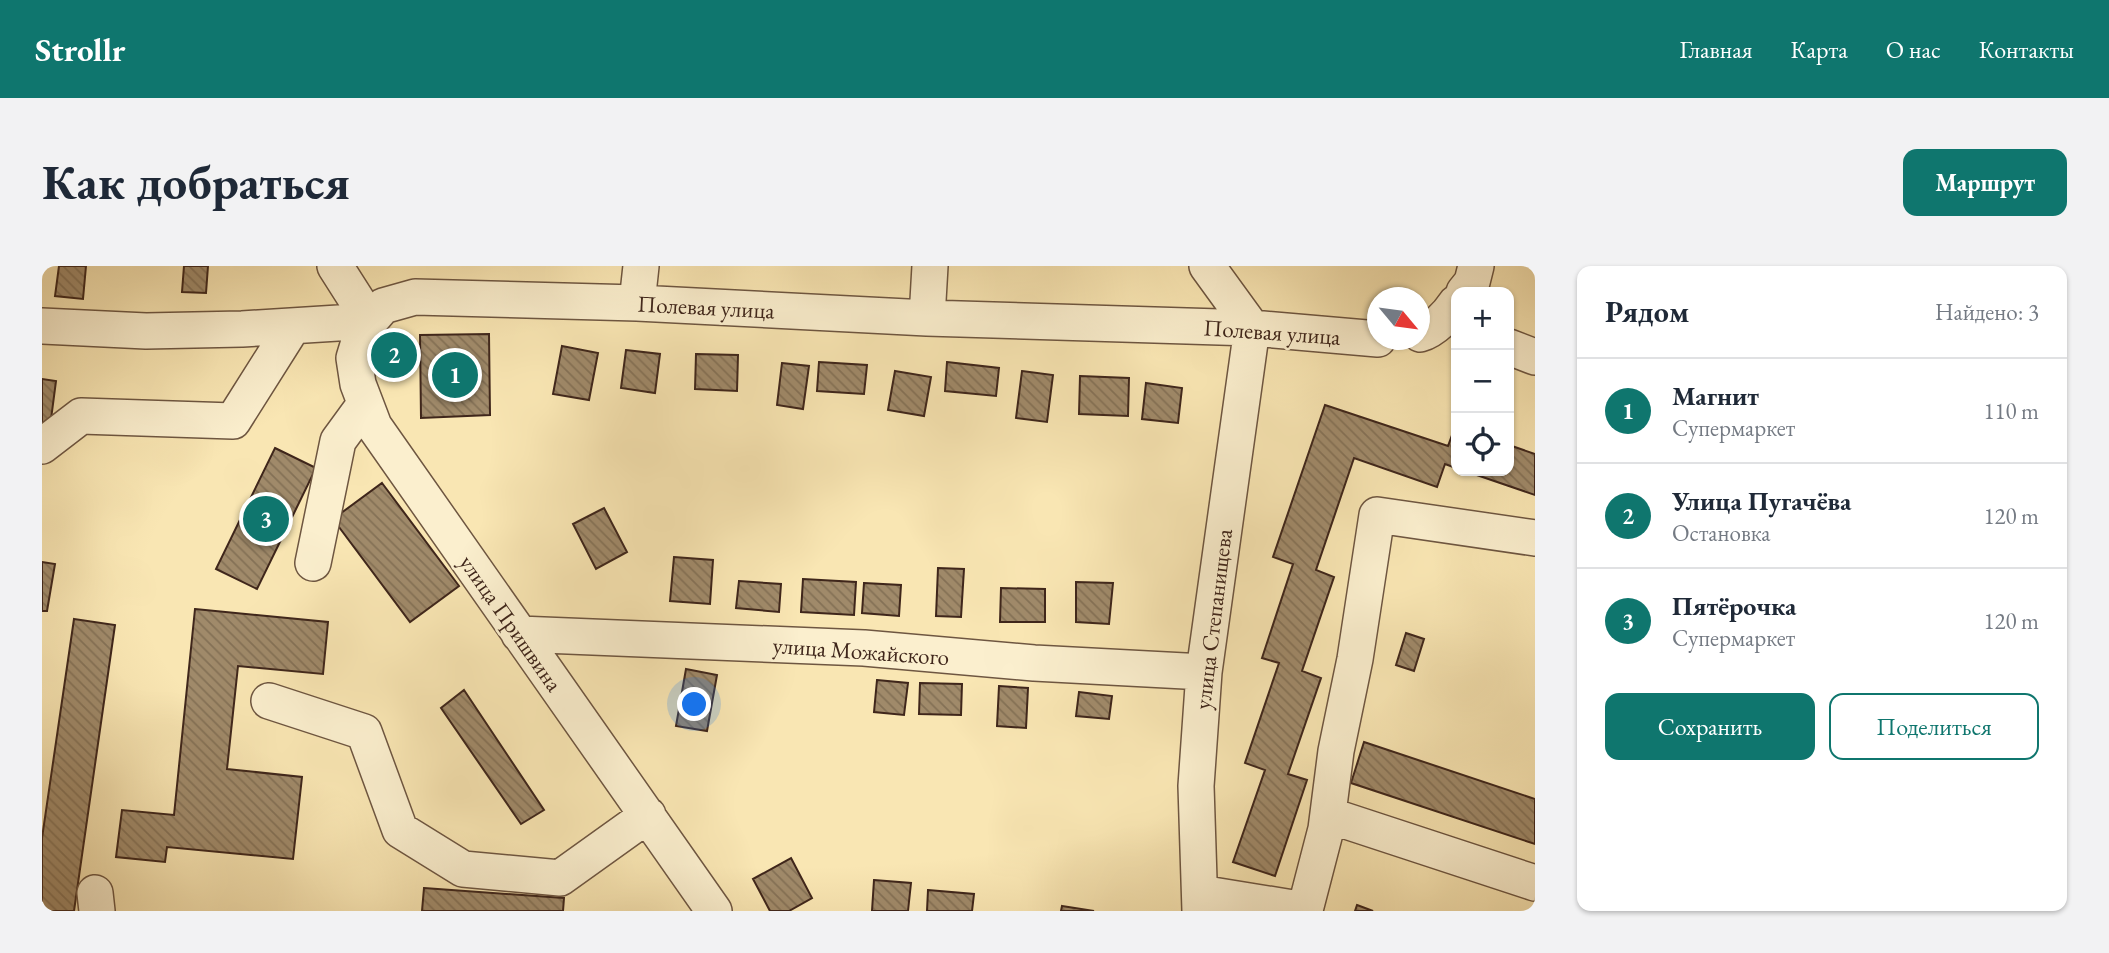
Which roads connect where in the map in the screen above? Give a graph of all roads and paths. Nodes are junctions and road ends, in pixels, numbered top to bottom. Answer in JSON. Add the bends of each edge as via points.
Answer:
{"nodes":[{"id":1,"x":335,"y":266,"type":"edge"},
{"id":2,"x":641,"y":266,"type":"edge"},
{"id":3,"x":930,"y":266,"type":"edge"},
{"id":4,"x":1207,"y":266,"type":"edge"},
{"id":5,"x":1476,"y":266,"type":"edge"},
{"id":6,"x":1469,"y":287,"type":"edge"},
{"id":7,"x":637,"y":303,"type":"junction"},
{"id":8,"x":1451,"y":311,"type":"edge"},
{"id":9,"x":927,"y":318,"type":"junction"},
{"id":10,"x":370,"y":321,"type":"junction"},
{"id":11,"x":42,"y":326,"type":"edge"},
{"id":12,"x":293,"y":326,"type":"junction"},
{"id":13,"x":1252,"y":328,"type":"junction"},
{"id":14,"x":1430,"y":328,"type":"edge"},
{"id":15,"x":1367,"y":338,"type":"edge"},
{"id":16,"x":1514,"y":349,"type":"edge"},
{"id":17,"x":1535,"y":357,"type":"edge"},
{"id":18,"x":365,"y":404,"type":"junction"},
{"id":19,"x":42,"y":446,"type":"edge"},
{"id":20,"x":1535,"y":538,"type":"edge"},
{"id":21,"x":313,"y":564,"type":"dead end"},
{"id":22,"x":519,"y":634,"type":"junction"},
{"id":23,"x":1204,"y":672,"type":"junction"},
{"id":24,"x":269,"y":701,"type":"dead end"},
{"id":25,"x":648,"y":815,"type":"junction"},
{"id":26,"x":1328,"y":815,"type":"junction"},
{"id":27,"x":1535,"y":883,"type":"edge"},
{"id":28,"x":1200,"y":902,"type":"edge"},
{"id":29,"x":714,"y":911,"type":"edge"}],
"edges":[{"from":1,"to":10,"type":"street"},
{"from":2,"to":7,"type":"street"},
{"from":3,"to":9,"type":"street"},
{"from":4,"to":13,"type":"street"},
{"from":5,"to":6,"type":"street"},
{"from":7,"to":9,"type":"street","name":"Полевая улица"},
{"from":7,"to":10,"type":"street","name":"Полевая улица","via":[[415,297],[383,306]]},
{"from":8,"to":14,"type":"street"},
{"from":9,"to":13,"type":"street","name":"Полевая улица"},
{"from":10,"to":12,"type":"street"},
{"from":10,"to":18,"type":"street","name":"улица Пришвина","via":[[354,358]]},
{"from":11,"to":12,"type":"street","via":[[146,331]]},
{"from":12,"to":19,"type":"street","via":[[233,421],[81,416]]},
{"from":13,"to":15,"type":"street","name":"Полевая улица"},
{"from":13,"to":23,"type":"street","name":"улица Степанищева"},
{"from":16,"to":17,"type":"street"},
{"from":18,"to":21,"type":"street","via":[[338,441]]},
{"from":18,"to":22,"type":"street","name":"улица Пришвина","via":[[374,426]]},
{"from":20,"to":26,"type":"street","via":[[1377,515]]},
{"from":22,"to":23,"type":"street","name":"улица Можайского","via":[[864,648]]},
{"from":22,"to":25,"type":"street","name":"улица Пришвина"},
{"from":23,"to":28,"type":"street","name":"улица Степанищева","via":[[1196,786]]},
{"from":24,"to":25,"type":"street","via":[[364,732],[400,830],[463,869],[560,878]]},
{"from":25,"to":29,"type":"street","name":"улица Пришвина"},
{"from":26,"to":27,"type":"street"},
{"from":26,"to":28,"type":"street","via":[[1305,910]]}]}
